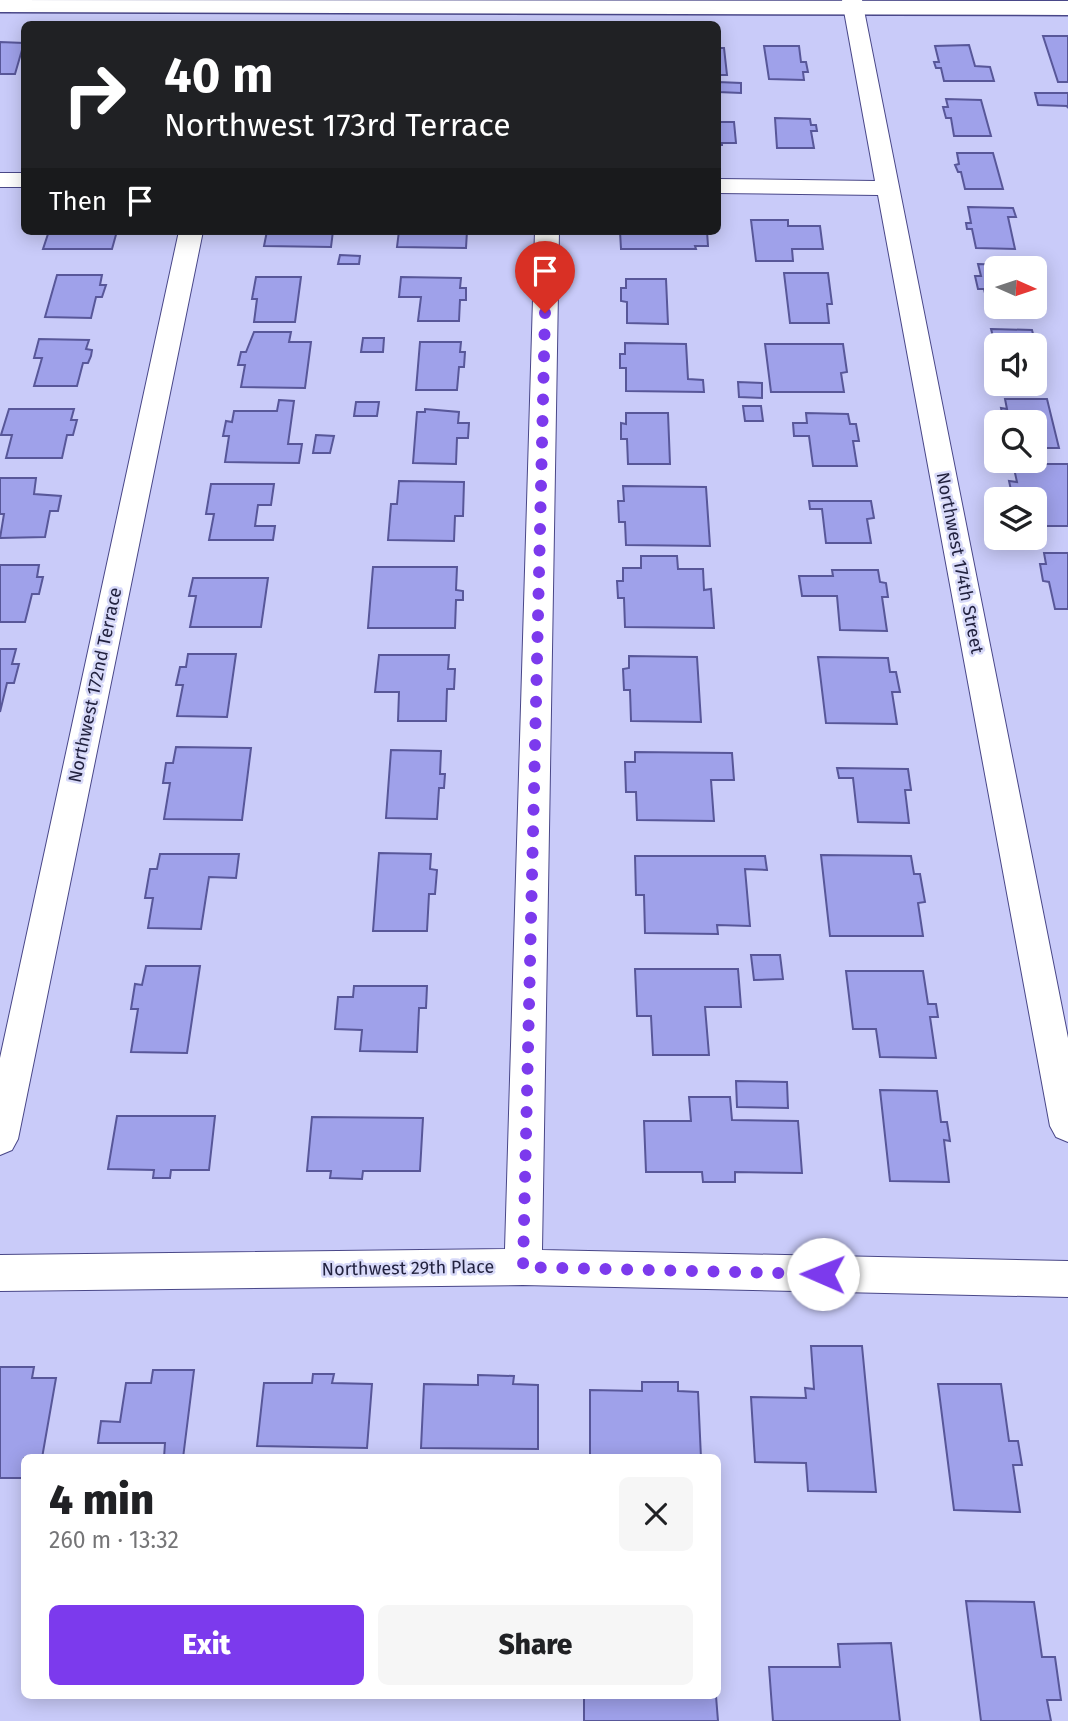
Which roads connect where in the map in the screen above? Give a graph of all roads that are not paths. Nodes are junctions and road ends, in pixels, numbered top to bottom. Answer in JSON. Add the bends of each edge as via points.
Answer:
{"nodes":[{"id":1,"x":852,"y":4,"type":"edge"},
{"id":2,"x":0,"y":5,"type":"edge"},
{"id":3,"x":1068,"y":8,"type":"edge"},
{"id":4,"x":0,"y":180,"type":"edge"},
{"id":5,"x":21,"y":180,"type":"edge"},
{"id":6,"x":721,"y":186,"type":"edge"},
{"id":7,"x":888,"y":188,"type":"junction"},
{"id":8,"x":190,"y":235,"type":"edge"},
{"id":9,"x":547,"y":235,"type":"edge"},
{"id":10,"x":1068,"y":1126,"type":"edge"},
{"id":11,"x":0,"y":1139,"type":"edge"},
{"id":12,"x":523,"y":1267,"type":"junction"},
{"id":13,"x":0,"y":1272,"type":"edge"},
{"id":14,"x":1068,"y":1279,"type":"edge"}],
"edges":[{"from":1,"to":2,"type":"street"},
{"from":1,"to":3,"type":"street"},
{"from":1,"to":7,"type":"street","name":"Northwest 174th Street"},
{"from":4,"to":5,"type":"street"},
{"from":6,"to":7,"type":"street"},
{"from":7,"to":10,"type":"street","name":"Northwest 174th Street"},
{"from":8,"to":11,"type":"street","name":"Northwest 172nd Terrace"},
{"from":9,"to":12,"type":"street"},
{"from":12,"to":13,"type":"street","name":"Northwest 29th Place"},
{"from":12,"to":14,"type":"street","name":"Northwest 29th Place"}]}
